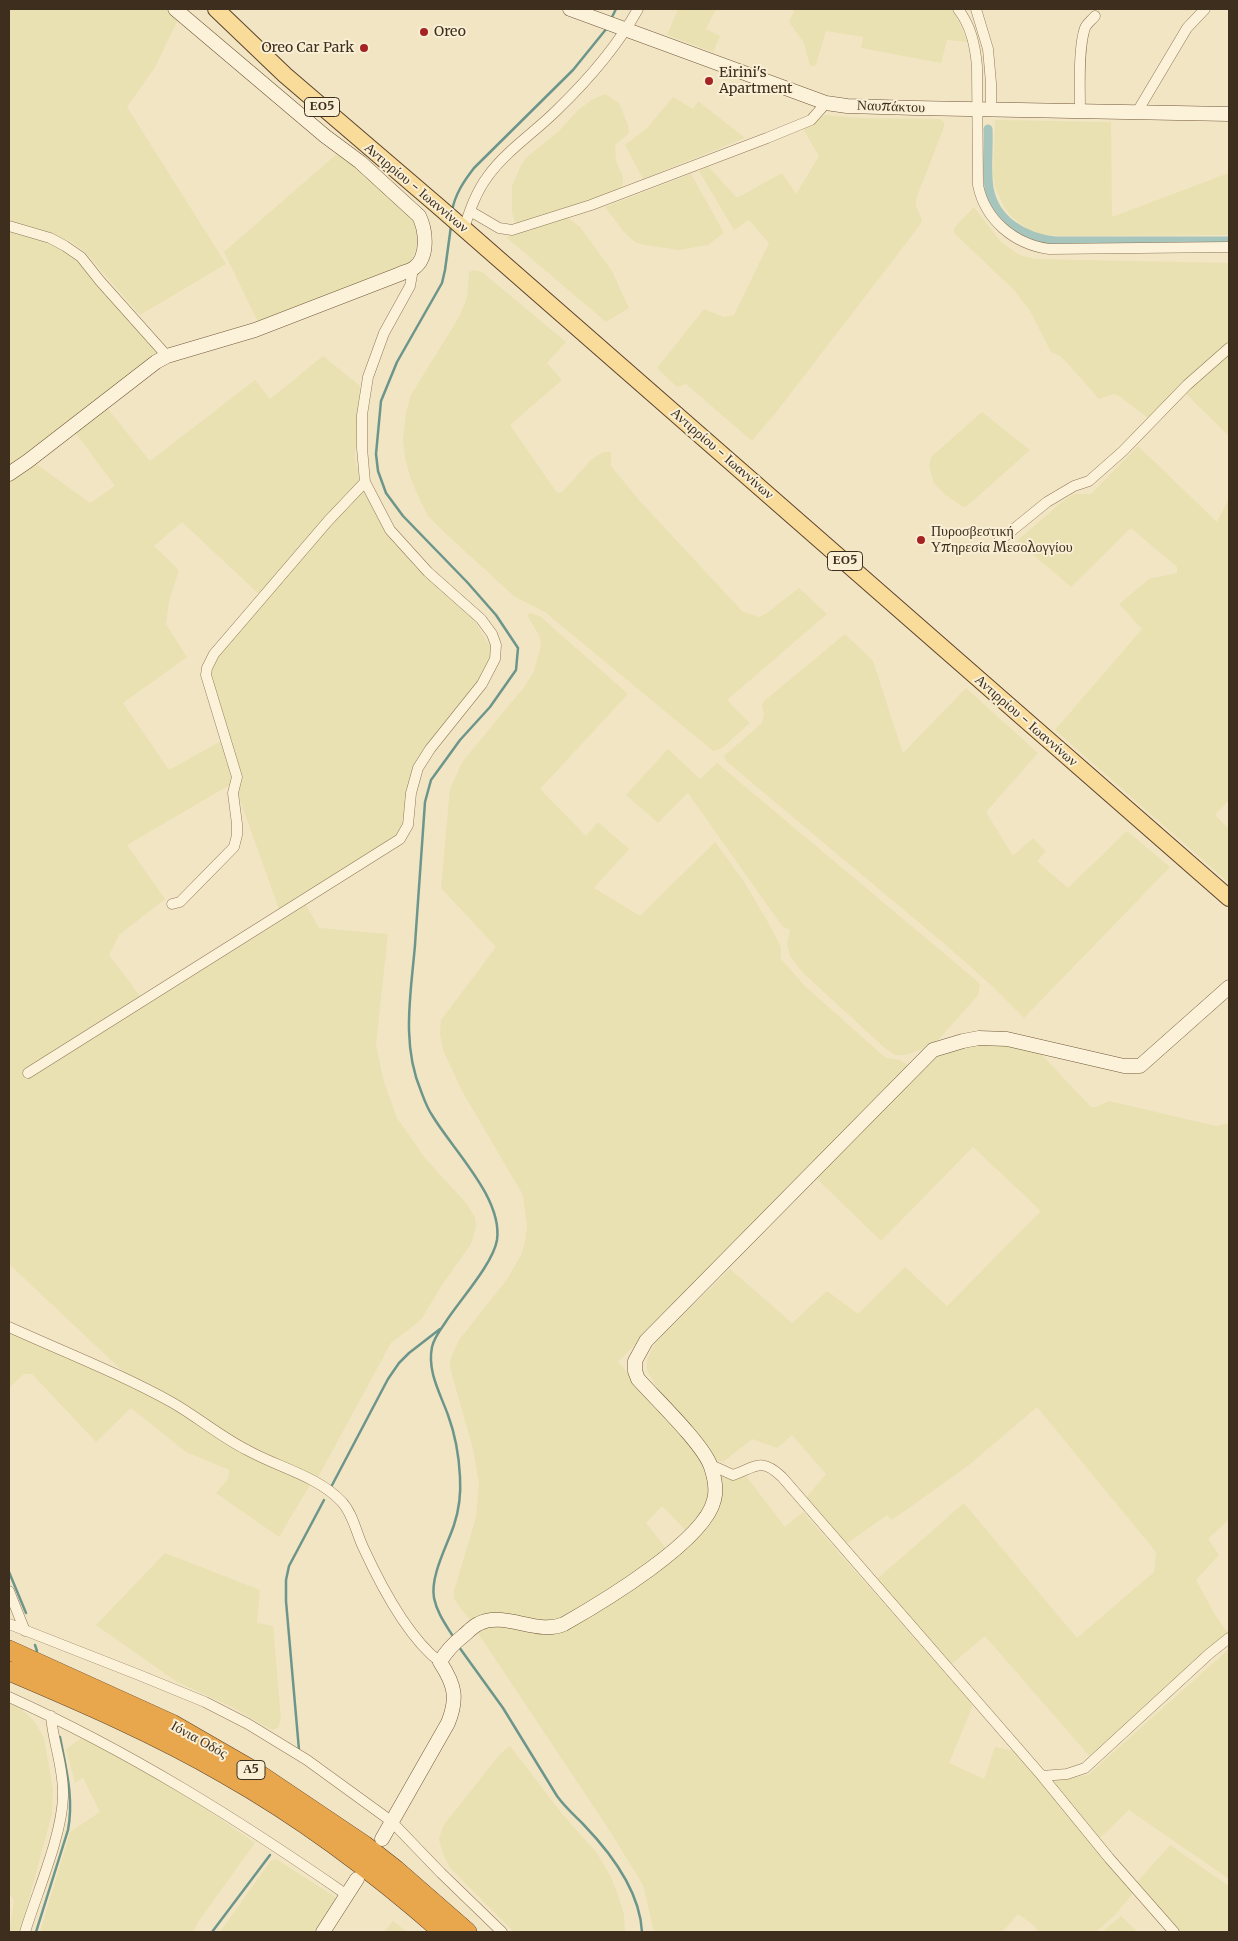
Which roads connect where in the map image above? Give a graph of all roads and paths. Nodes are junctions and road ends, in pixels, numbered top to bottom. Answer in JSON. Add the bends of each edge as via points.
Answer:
{"nodes":[{"id":1,"x":175,"y":9,"type":"edge"},
{"id":2,"x":216,"y":9,"type":"edge"},
{"id":3,"x":570,"y":9,"type":"edge"},
{"id":4,"x":638,"y":9,"type":"edge"},
{"id":5,"x":958,"y":9,"type":"edge"},
{"id":6,"x":976,"y":9,"type":"edge"},
{"id":7,"x":1205,"y":9,"type":"edge"},
{"id":8,"x":595,"y":15,"type":"edge"},
{"id":9,"x":1095,"y":16,"type":"dead end"},
{"id":10,"x":623,"y":29,"type":"junction"},
{"id":11,"x":826,"y":103,"type":"junction"},
{"id":12,"x":984,"y":109,"type":"junction"},
{"id":13,"x":1080,"y":111,"type":"junction"},
{"id":14,"x":1137,"y":112,"type":"junction"},
{"id":15,"x":1229,"y":114,"type":"edge"},
{"id":16,"x":435,"y":203,"type":"junction"},
{"id":17,"x":470,"y":211,"type":"junction"},
{"id":18,"x":419,"y":216,"type":"junction"},
{"id":19,"x":9,"y":226,"type":"edge"},
{"id":20,"x":462,"y":227,"type":"junction"},
{"id":21,"x":1229,"y":247,"type":"edge"},
{"id":22,"x":413,"y":269,"type":"junction"},
{"id":23,"x":1229,"y":348,"type":"edge"},
{"id":24,"x":167,"y":356,"type":"junction"},
{"id":25,"x":9,"y":474,"type":"edge"},
{"id":26,"x":365,"y":482,"type":"junction"},
{"id":27,"x":999,"y":542,"type":"dead end"},
{"id":28,"x":1229,"y":898,"type":"edge"},
{"id":29,"x":172,"y":904,"type":"dead end"},
{"id":30,"x":1229,"y":987,"type":"edge"},
{"id":31,"x":28,"y":1072,"type":"dead end"},
{"id":32,"x":9,"y":1327,"type":"edge"},
{"id":33,"x":711,"y":1465,"type":"junction"},
{"id":34,"x":9,"y":1591,"type":"edge"},
{"id":35,"x":9,"y":1624,"type":"edge"},
{"id":36,"x":25,"y":1631,"type":"junction"},
{"id":37,"x":1229,"y":1638,"type":"edge"},
{"id":38,"x":9,"y":1650,"type":"edge"},
{"id":39,"x":440,"y":1662,"type":"junction"},
{"id":40,"x":9,"y":1671,"type":"edge"},
{"id":41,"x":9,"y":1697,"type":"edge"},
{"id":42,"x":51,"y":1716,"type":"junction"},
{"id":43,"x":1042,"y":1776,"type":"junction"},
{"id":44,"x":391,"y":1822,"type":"junction"},
{"id":45,"x":382,"y":1839,"type":"dead end"},
{"id":46,"x":357,"y":1879,"type":"dead end"},
{"id":47,"x":347,"y":1895,"type":"junction"},
{"id":48,"x":25,"y":1932,"type":"edge"},
{"id":49,"x":323,"y":1932,"type":"edge"},
{"id":50,"x":443,"y":1932,"type":"edge"},
{"id":51,"x":467,"y":1932,"type":"edge"},
{"id":52,"x":502,"y":1932,"type":"edge"},
{"id":53,"x":1174,"y":1932,"type":"edge"}],
"edges":[{"from":1,"to":18,"type":"street","via":[[360,162]]},
{"from":2,"to":16,"type":"main road","name":"Αντιρρίου - Ιωαννίνων","number":"ΕΟ5","via":[[285,75]]},
{"from":3,"to":8,"type":"street","name":"Ναυπάκτου"},
{"from":4,"to":10,"type":"street"},
{"from":5,"to":12,"type":"street","via":[[974,40]]},
{"from":6,"to":12,"type":"street","via":[[988,48],[992,83]]},
{"from":7,"to":14,"type":"street","via":[[1187,28]]},
{"from":8,"to":10,"type":"street","name":"Ναυπάκτου"},
{"from":9,"to":13,"type":"street","via":[[1086,26],[1083,41]]},
{"from":10,"to":11,"type":"street","name":"Ναυπάκτου"},
{"from":10,"to":17,"type":"street","via":[[591,75],[493,170]]},
{"from":11,"to":12,"type":"street","name":"Ναυπάκτου","via":[[861,107]]},
{"from":11,"to":17,"type":"street","via":[[811,120],[768,138],[591,205],[512,230],[499,228]]},
{"from":12,"to":13,"type":"street","name":"Ναυπάκτου"},
{"from":12,"to":21,"type":"street","via":[[978,184],[982,202],[996,224],[1022,241],[1049,249]]},
{"from":13,"to":14,"type":"street","name":"Ναυπάκτου"},
{"from":14,"to":15,"type":"street","name":"Ναυπάκτου"},
{"from":16,"to":18,"type":"street"},
{"from":16,"to":20,"type":"main road","name":"Αντιρρίου - Ιωαννίνων","number":"ΕΟ5"},
{"from":17,"to":20,"type":"street"},
{"from":18,"to":22,"type":"street","via":[[423,226],[424,252]]},
{"from":19,"to":24,"type":"street","via":[[50,238],[81,257]]},
{"from":20,"to":28,"type":"main road","name":"Αντιρρίου - Ιωαννίνων","number":"ΕΟ5"},
{"from":22,"to":24,"type":"street","via":[[256,330]]},
{"from":22,"to":26,"type":"street","via":[[410,286],[384,333],[368,376],[362,416]]},
{"from":23,"to":27,"type":"street","via":[[1089,481],[1047,502]]},
{"from":24,"to":25,"type":"street"},
{"from":26,"to":29,"type":"street","via":[[209,662],[206,675],[237,777],[234,792],[237,836],[231,852],[180,902]]},
{"from":26,"to":31,"type":"street","via":[[390,530],[428,572],[481,619],[496,645],[495,659],[482,684],[418,768],[411,792],[408,825],[403,836]]},
{"from":30,"to":33,"type":"street","via":[[1140,1066],[1124,1066],[991,1037],[933,1050],[652,1334],[640,1351],[635,1361],[638,1380],[685,1430]]},
{"from":32,"to":39,"type":"street","via":[[174,1404],[243,1448],[327,1489],[348,1511],[369,1560],[412,1633]]},
{"from":33,"to":39,"type":"street","via":[[715,1498],[710,1510],[690,1536],[643,1574],[591,1609],[557,1627],[486,1621],[478,1624],[451,1646]]},
{"from":33,"to":43,"type":"street","via":[[730,1475],[766,1465],[773,1469]]},
{"from":34,"to":36,"type":"street"},
{"from":35,"to":36,"type":"street"},
{"from":36,"to":44,"type":"street","via":[[172,1688],[248,1724],[307,1760]]},
{"from":37,"to":43,"type":"street","via":[[1086,1768],[1067,1774]]},
{"from":38,"to":51,"type":"highway","name":"Ιόνια Οδός","number":"Α5","via":[[172,1724],[257,1773],[364,1845]]},
{"from":39,"to":44,"type":"street","via":[[453,1688],[454,1708]]},
{"from":40,"to":50,"type":"highway","name":"Ιόνια Οδός","number":"Α5","via":[[147,1732],[232,1778],[351,1857]]},
{"from":41,"to":42,"type":"street"},
{"from":42,"to":47,"type":"street","via":[[181,1786],[274,1844]]},
{"from":42,"to":48,"type":"street","via":[[61,1769],[61,1815]]},
{"from":43,"to":53,"type":"street"},
{"from":44,"to":45,"type":"street"},
{"from":44,"to":52,"type":"street"},
{"from":46,"to":47,"type":"street"},
{"from":47,"to":49,"type":"street"}]}
